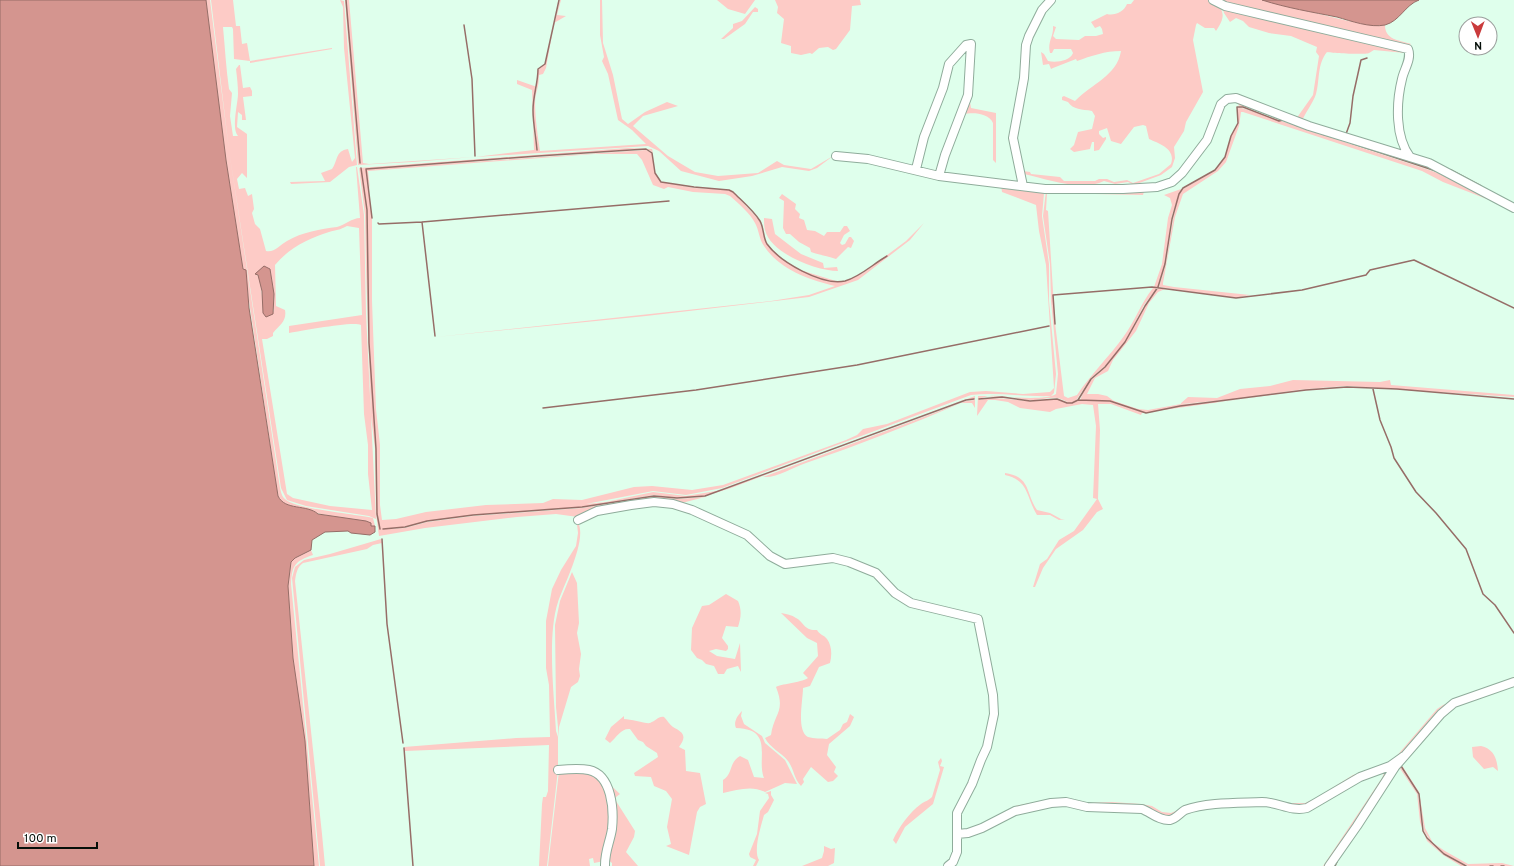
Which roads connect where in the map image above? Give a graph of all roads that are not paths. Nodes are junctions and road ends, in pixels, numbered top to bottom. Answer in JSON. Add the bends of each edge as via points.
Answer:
{"nodes":[{"id":1,"x":1051,"y":0,"type":"edge"},
{"id":2,"x":1213,"y":0,"type":"edge"},
{"id":3,"x":836,"y":156,"type":"dead end"},
{"id":4,"x":1410,"y":158,"type":"junction"},
{"id":5,"x":916,"y":169,"type":"junction"},
{"id":6,"x":939,"y":176,"type":"junction"},
{"id":7,"x":1023,"y":186,"type":"junction"},
{"id":8,"x":1514,"y":208,"type":"edge"},
{"id":9,"x":578,"y":520,"type":"dead end"},
{"id":10,"x":1514,"y":682,"type":"edge"},
{"id":11,"x":1404,"y":756,"type":"junction"},
{"id":12,"x":558,"y":770,"type":"dead end"},
{"id":13,"x":957,"y":834,"type":"junction"},
{"id":14,"x":605,"y":865,"type":"dead end"},
{"id":15,"x":948,"y":866,"type":"edge"},
{"id":16,"x":1329,"y":866,"type":"edge"}],
"edges":[{"from":1,"to":7,"type":"street","via":[[1042,10],[1026,45],[1024,78],[1013,138]]},
{"from":2,"to":4,"type":"street","via":[[1225,6],[1406,47],[1409,56],[1402,81],[1399,121],[1401,142]]},
{"from":3,"to":5,"type":"street","via":[[868,159]]},
{"from":4,"to":7,"type":"street","via":[[1232,98],[1223,101],[1218,108],[1202,149],[1182,173],[1168,184],[1123,189]]},
{"from":4,"to":8,"type":"street","via":[[1429,164]]},
{"from":5,"to":6,"type":"street"},
{"from":5,"to":6,"type":"street","via":[[949,64],[966,45],[971,44],[968,95]]},
{"from":6,"to":7,"type":"street"},
{"from":9,"to":13,"type":"street","via":[[597,512],[631,505],[654,502],[673,504],[747,535],[770,556],[785,564],[833,558],[849,562],[876,573],[895,593],[911,603],[978,619],[993,695],[994,714],[987,747],[957,813]]},
{"from":10,"to":11,"type":"street","via":[[1454,703],[1434,721]]},
{"from":11,"to":13,"type":"street","via":[[1390,766],[1360,777],[1298,810],[1267,802],[1211,805],[1185,810],[1169,820],[1142,809],[1087,807],[1066,802],[1015,811],[982,828]]},
{"from":11,"to":16,"type":"street"},
{"from":12,"to":14,"type":"street","via":[[589,770],[597,773],[607,786],[612,804],[612,821],[605,852]]},
{"from":13,"to":15,"type":"street","via":[[957,852],[953,862]]}]}
